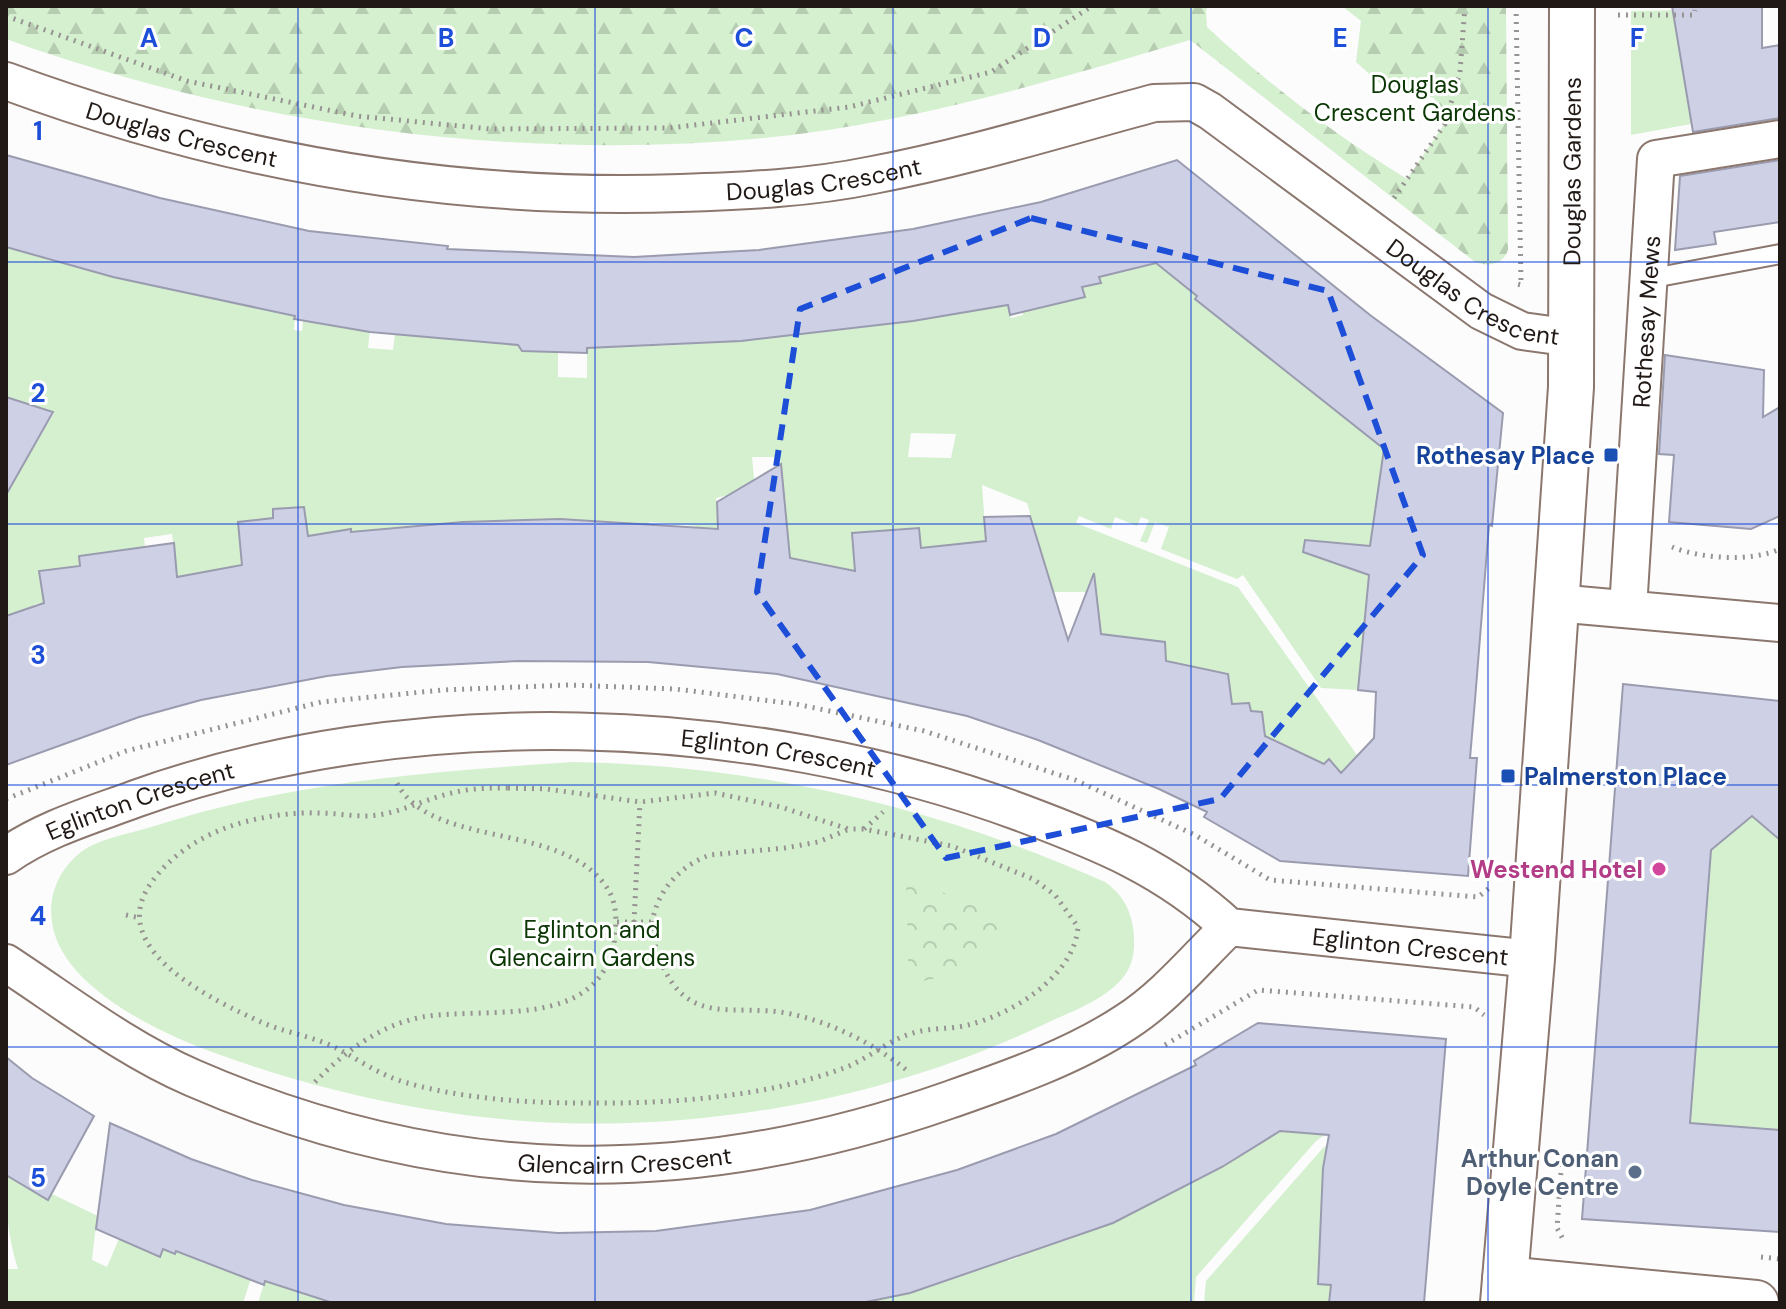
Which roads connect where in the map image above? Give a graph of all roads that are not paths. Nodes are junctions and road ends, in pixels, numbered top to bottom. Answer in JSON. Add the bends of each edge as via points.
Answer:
{"nodes":[{"id":1,"x":1572,"y":6,"type":"edge"},
{"id":2,"x":6,"y":81,"type":"edge"},
{"id":3,"x":1780,"y":139,"type":"edge"},
{"id":4,"x":1780,"y":254,"type":"edge"},
{"id":5,"x":1648,"y":279,"type":"junction"},
{"id":6,"x":1573,"y":338,"type":"junction"},
{"id":7,"x":1556,"y":603,"type":"junction"},
{"id":8,"x":1628,"y":609,"type":"junction"},
{"id":9,"x":1780,"y":623,"type":"edge"},
{"id":10,"x":6,"y":856,"type":"edge"},
{"id":11,"x":1229,"y":927,"type":"junction"},
{"id":12,"x":1532,"y":959,"type":"junction"},
{"id":13,"x":6,"y":963,"type":"edge"},
{"id":14,"x":1504,"y":1291,"type":"edge"},
{"id":15,"x":1756,"y":1303,"type":"edge"}],
"edges":[{"from":1,"to":6,"type":"street","name":"Douglas Gardens"},
{"from":2,"to":6,"type":"street","name":"Douglas Crescent","via":[[180,137],[333,171],[478,191],[612,196],[756,190],[872,176],[1154,103],[1194,102],[1297,172],[1481,311],[1522,331]]},
{"from":3,"to":5,"type":"street","name":"Rothesay Mews","via":[[1656,159]]},
{"from":4,"to":5,"type":"lane"},
{"from":5,"to":8,"type":"street","name":"Rothesay Mews"},
{"from":6,"to":7,"type":"street"},
{"from":7,"to":8,"type":"street"},
{"from":7,"to":12,"type":"street"},
{"from":8,"to":9,"type":"street"},
{"from":10,"to":11,"type":"street","name":"Eglinton Crescent","via":[[72,822],[211,773],[344,747],[587,732],[721,740],[827,757],[936,784],[1078,834],[1155,870],[1192,893]]},
{"from":11,"to":12,"type":"street","name":"Eglinton Crescent"},
{"from":11,"to":13,"type":"street","name":"Glencairn Crescent","via":[[1128,1021],[1031,1069],[925,1108],[790,1146],[611,1165],[461,1158],[301,1119],[141,1053]]},
{"from":12,"to":14,"type":"street"},
{"from":14,"to":15,"type":"street"}]}
